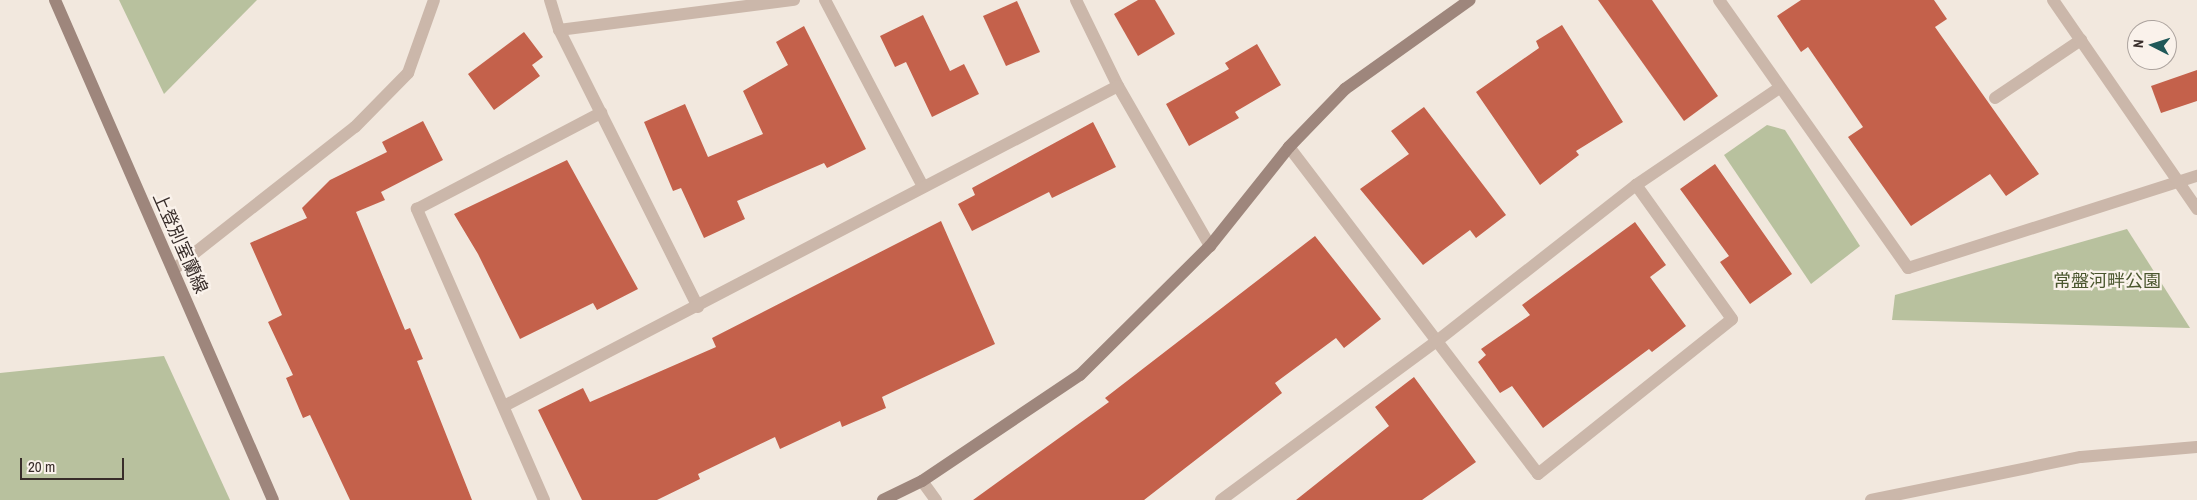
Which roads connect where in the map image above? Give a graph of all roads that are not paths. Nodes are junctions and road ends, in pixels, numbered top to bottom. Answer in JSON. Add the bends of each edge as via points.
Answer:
{"nodes":[{"id":1,"x":55,"y":0,"type":"edge"},
{"id":2,"x":434,"y":0,"type":"edge"},
{"id":3,"x":550,"y":0,"type":"edge"},
{"id":4,"x":794,"y":0,"type":"edge"},
{"id":5,"x":825,"y":0,"type":"edge"},
{"id":6,"x":1076,"y":0,"type":"edge"},
{"id":7,"x":1470,"y":0,"type":"edge"},
{"id":8,"x":1719,"y":0,"type":"edge"},
{"id":9,"x":2053,"y":0,"type":"edge"},
{"id":10,"x":559,"y":30,"type":"junction"},
{"id":11,"x":2081,"y":40,"type":"junction"},
{"id":12,"x":1118,"y":86,"type":"junction"},
{"id":13,"x":1779,"y":88,"type":"junction"},
{"id":14,"x":1995,"y":98,"type":"dead end"},
{"id":15,"x":600,"y":113,"type":"junction"},
{"id":16,"x":1289,"y":147,"type":"junction"},
{"id":17,"x":2197,"y":176,"type":"edge"},
{"id":18,"x":2178,"y":183,"type":"junction"},
{"id":19,"x":1636,"y":185,"type":"junction"},
{"id":20,"x":924,"y":187,"type":"junction"},
{"id":21,"x":2197,"y":209,"type":"edge"},
{"id":22,"x":1210,"y":246,"type":"junction"},
{"id":23,"x":174,"y":270,"type":"junction"},
{"id":24,"x":698,"y":307,"type":"junction"},
{"id":25,"x":1437,"y":340,"type":"junction"},
{"id":26,"x":504,"y":406,"type":"junction"},
{"id":27,"x":2197,"y":447,"type":"edge"},
{"id":28,"x":922,"y":481,"type":"junction"},
{"id":29,"x":272,"y":500,"type":"edge"},
{"id":30,"x":544,"y":500,"type":"edge"},
{"id":31,"x":883,"y":500,"type":"edge"},
{"id":32,"x":936,"y":500,"type":"edge"},
{"id":33,"x":1221,"y":500,"type":"edge"},
{"id":34,"x":1871,"y":500,"type":"edge"}],
"edges":[{"from":1,"to":23,"type":"street","name":"上登別室蘭線"},
{"from":2,"to":23,"type":"street","via":[[408,74],[355,127]]},
{"from":3,"to":10,"type":"street"},
{"from":4,"to":10,"type":"street"},
{"from":5,"to":20,"type":"street"},
{"from":6,"to":12,"type":"street"},
{"from":7,"to":16,"type":"street","via":[[1346,88]]},
{"from":8,"to":13,"type":"street"},
{"from":9,"to":11,"type":"street"},
{"from":10,"to":15,"type":"street"},
{"from":11,"to":14,"type":"street"},
{"from":11,"to":18,"type":"street"},
{"from":12,"to":20,"type":"street"},
{"from":12,"to":22,"type":"street"},
{"from":13,"to":18,"type":"street","via":[[1908,268]]},
{"from":13,"to":19,"type":"street"},
{"from":15,"to":24,"type":"street"},
{"from":15,"to":26,"type":"street","via":[[417,209]]},
{"from":16,"to":22,"type":"street"},
{"from":16,"to":25,"type":"street"},
{"from":17,"to":18,"type":"street"},
{"from":18,"to":21,"type":"street"},
{"from":19,"to":25,"type":"street"},
{"from":19,"to":25,"type":"street","via":[[1732,319],[1538,474]]},
{"from":20,"to":24,"type":"street"},
{"from":22,"to":28,"type":"street","via":[[1080,375]]},
{"from":23,"to":29,"type":"street","name":"上登別室蘭線"},
{"from":24,"to":26,"type":"street"},
{"from":25,"to":33,"type":"street"},
{"from":26,"to":30,"type":"street"},
{"from":27,"to":34,"type":"street","via":[[2081,457]]},
{"from":28,"to":31,"type":"street"},
{"from":28,"to":32,"type":"street"}]}
